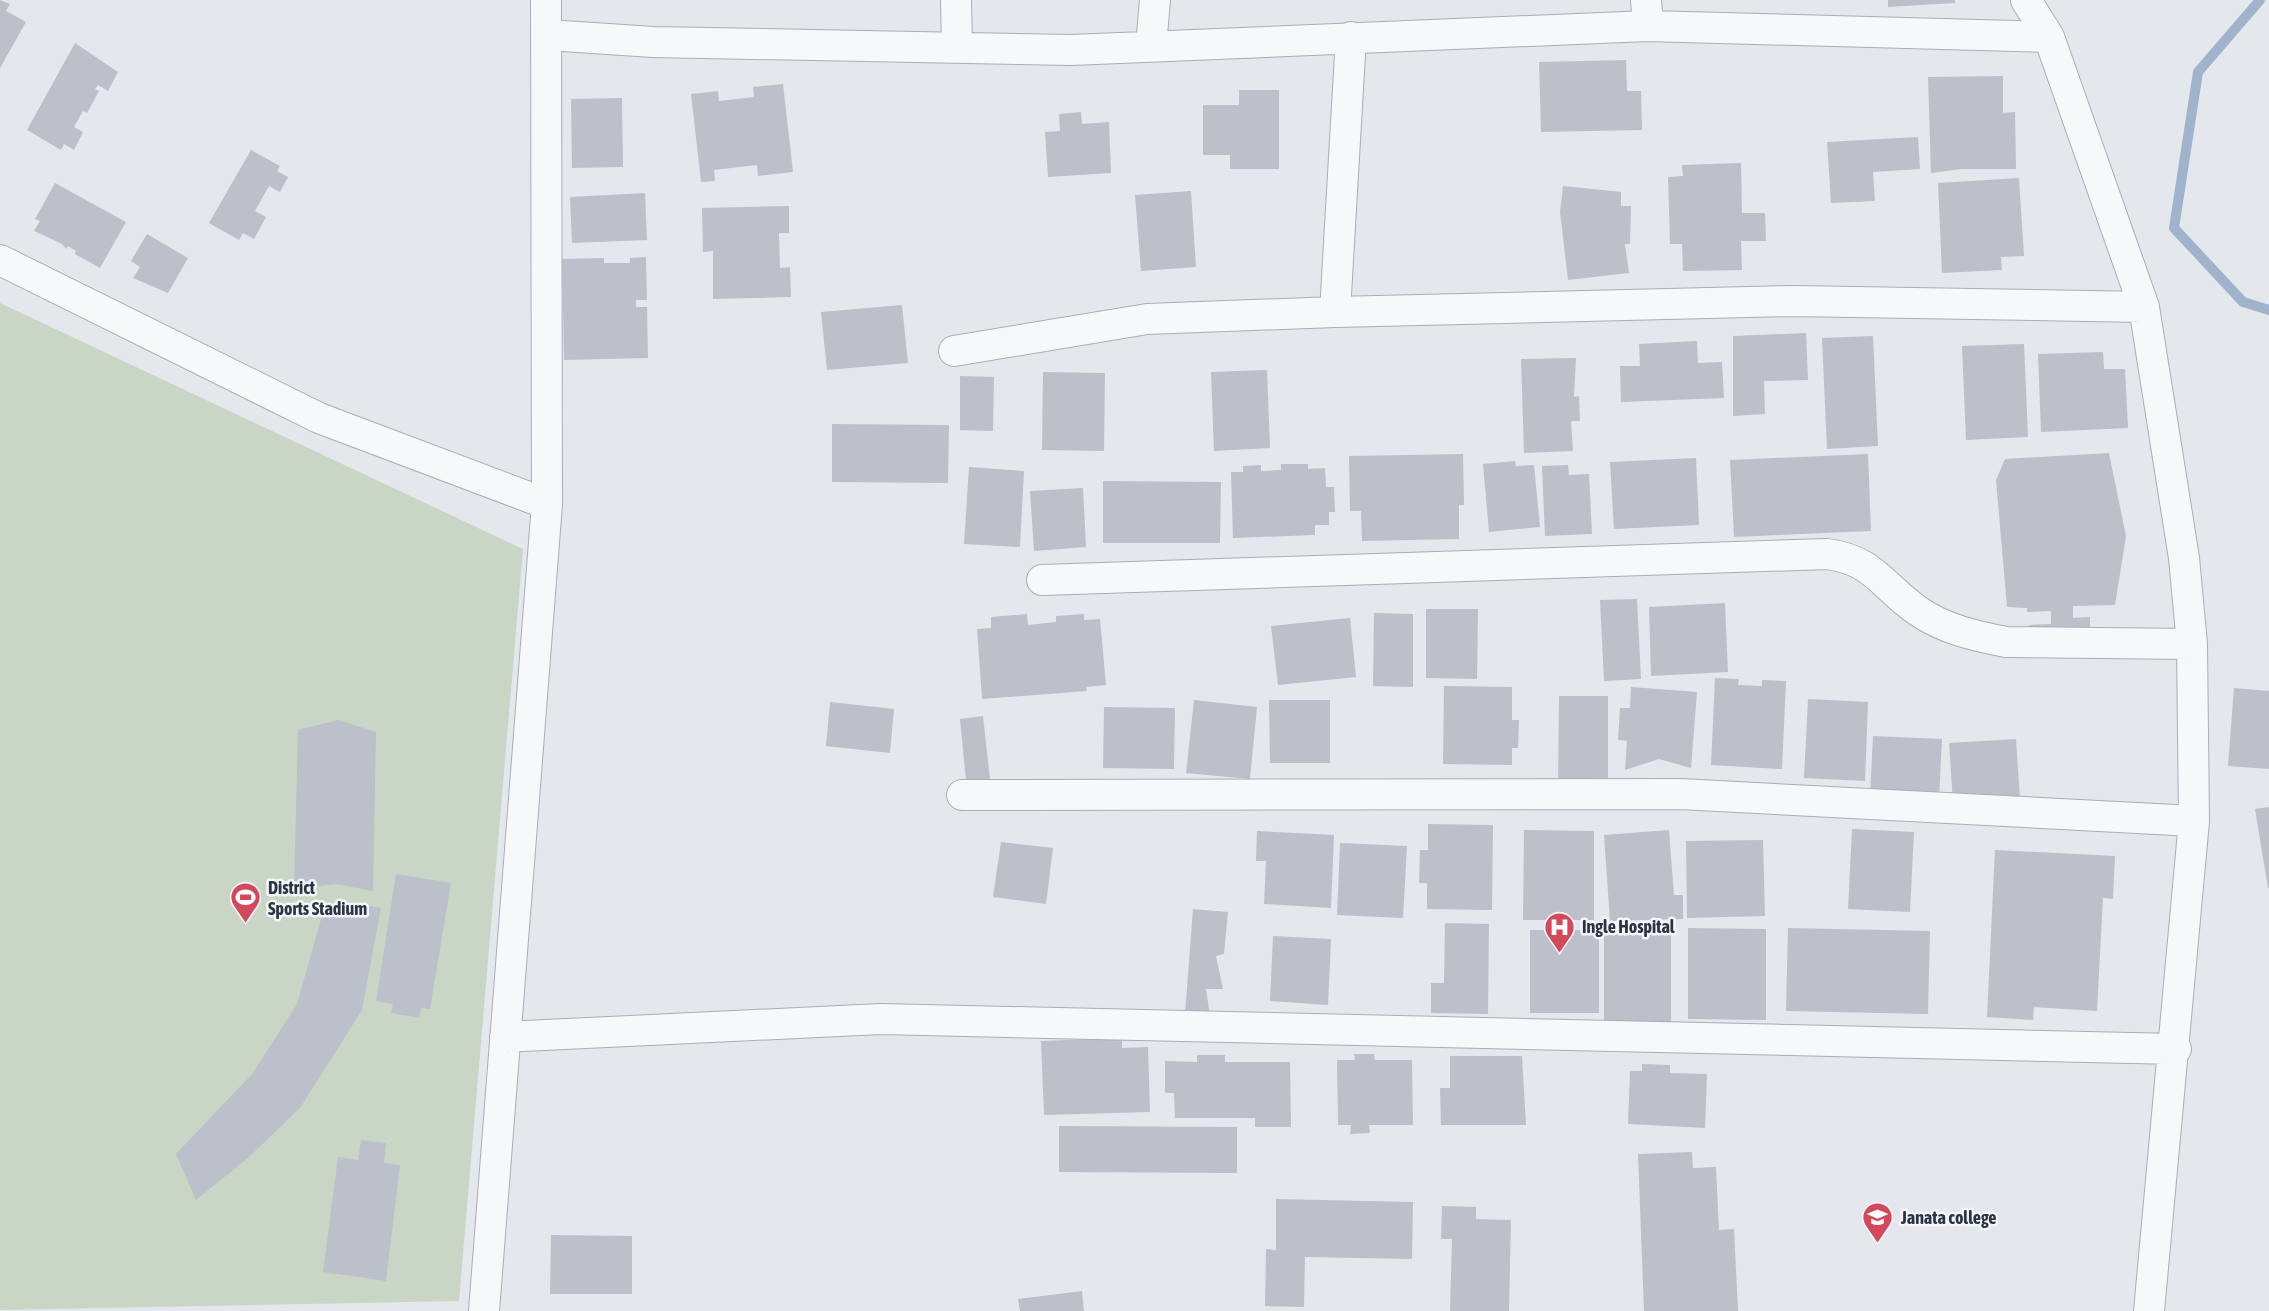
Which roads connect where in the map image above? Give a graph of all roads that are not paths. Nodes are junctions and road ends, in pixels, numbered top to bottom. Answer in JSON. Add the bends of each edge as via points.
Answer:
{"nodes":[{"id":1,"x":546,"y":0,"type":"edge"},
{"id":2,"x":956,"y":0,"type":"edge"},
{"id":3,"x":1155,"y":0,"type":"edge"},
{"id":4,"x":2026,"y":0,"type":"edge"},
{"id":5,"x":1647,"y":13,"type":"edge"},
{"id":6,"x":548,"y":35,"type":"junction"},
{"id":7,"x":1350,"y":37,"type":"junction"},
{"id":8,"x":2049,"y":37,"type":"junction"},
{"id":9,"x":1151,"y":46,"type":"junction"},
{"id":10,"x":957,"y":47,"type":"junction"},
{"id":11,"x":0,"y":260,"type":"edge"},
{"id":12,"x":2144,"y":307,"type":"junction"},
{"id":13,"x":1335,"y":312,"type":"junction"},
{"id":14,"x":954,"y":351,"type":"dead end"},
{"id":15,"x":547,"y":503,"type":"junction"},
{"id":16,"x":1042,"y":580,"type":"dead end"},
{"id":17,"x":2192,"y":644,"type":"junction"},
{"id":18,"x":962,"y":795,"type":"dead end"},
{"id":19,"x":2194,"y":821,"type":"junction"},
{"id":20,"x":505,"y":1037,"type":"junction"},
{"id":21,"x":2176,"y":1049,"type":"junction"},
{"id":22,"x":484,"y":1311,"type":"edge"},
{"id":23,"x":2149,"y":1311,"type":"edge"}],
"edges":[{"from":1,"to":6,"type":"street"},
{"from":2,"to":10,"type":"street"},
{"from":3,"to":9,"type":"street"},
{"from":4,"to":8,"type":"street"},
{"from":5,"to":7,"type":"street"},
{"from":5,"to":8,"type":"street"},
{"from":6,"to":10,"type":"street","via":[[653,42]]},
{"from":6,"to":15,"type":"street"},
{"from":7,"to":9,"type":"street"},
{"from":7,"to":13,"type":"street"},
{"from":8,"to":12,"type":"street"},
{"from":9,"to":10,"type":"street","via":[[1071,50]]},
{"from":11,"to":15,"type":"street","via":[[319,418]]},
{"from":12,"to":13,"type":"street","via":[[1793,301]]},
{"from":12,"to":17,"type":"street","via":[[2184,558]]},
{"from":13,"to":14,"type":"street","via":[[1147,319]]},
{"from":15,"to":20,"type":"street"},
{"from":16,"to":17,"type":"street","via":[[1827,554],[1849,557],[1872,568],[1917,611],[1977,636],[2006,642]]},
{"from":17,"to":19,"type":"street"},
{"from":18,"to":19,"type":"street","via":[[1680,794]]},
{"from":19,"to":21,"type":"street"},
{"from":20,"to":21,"type":"street","via":[[881,1019]]},
{"from":20,"to":22,"type":"street"},
{"from":21,"to":23,"type":"street"}]}
